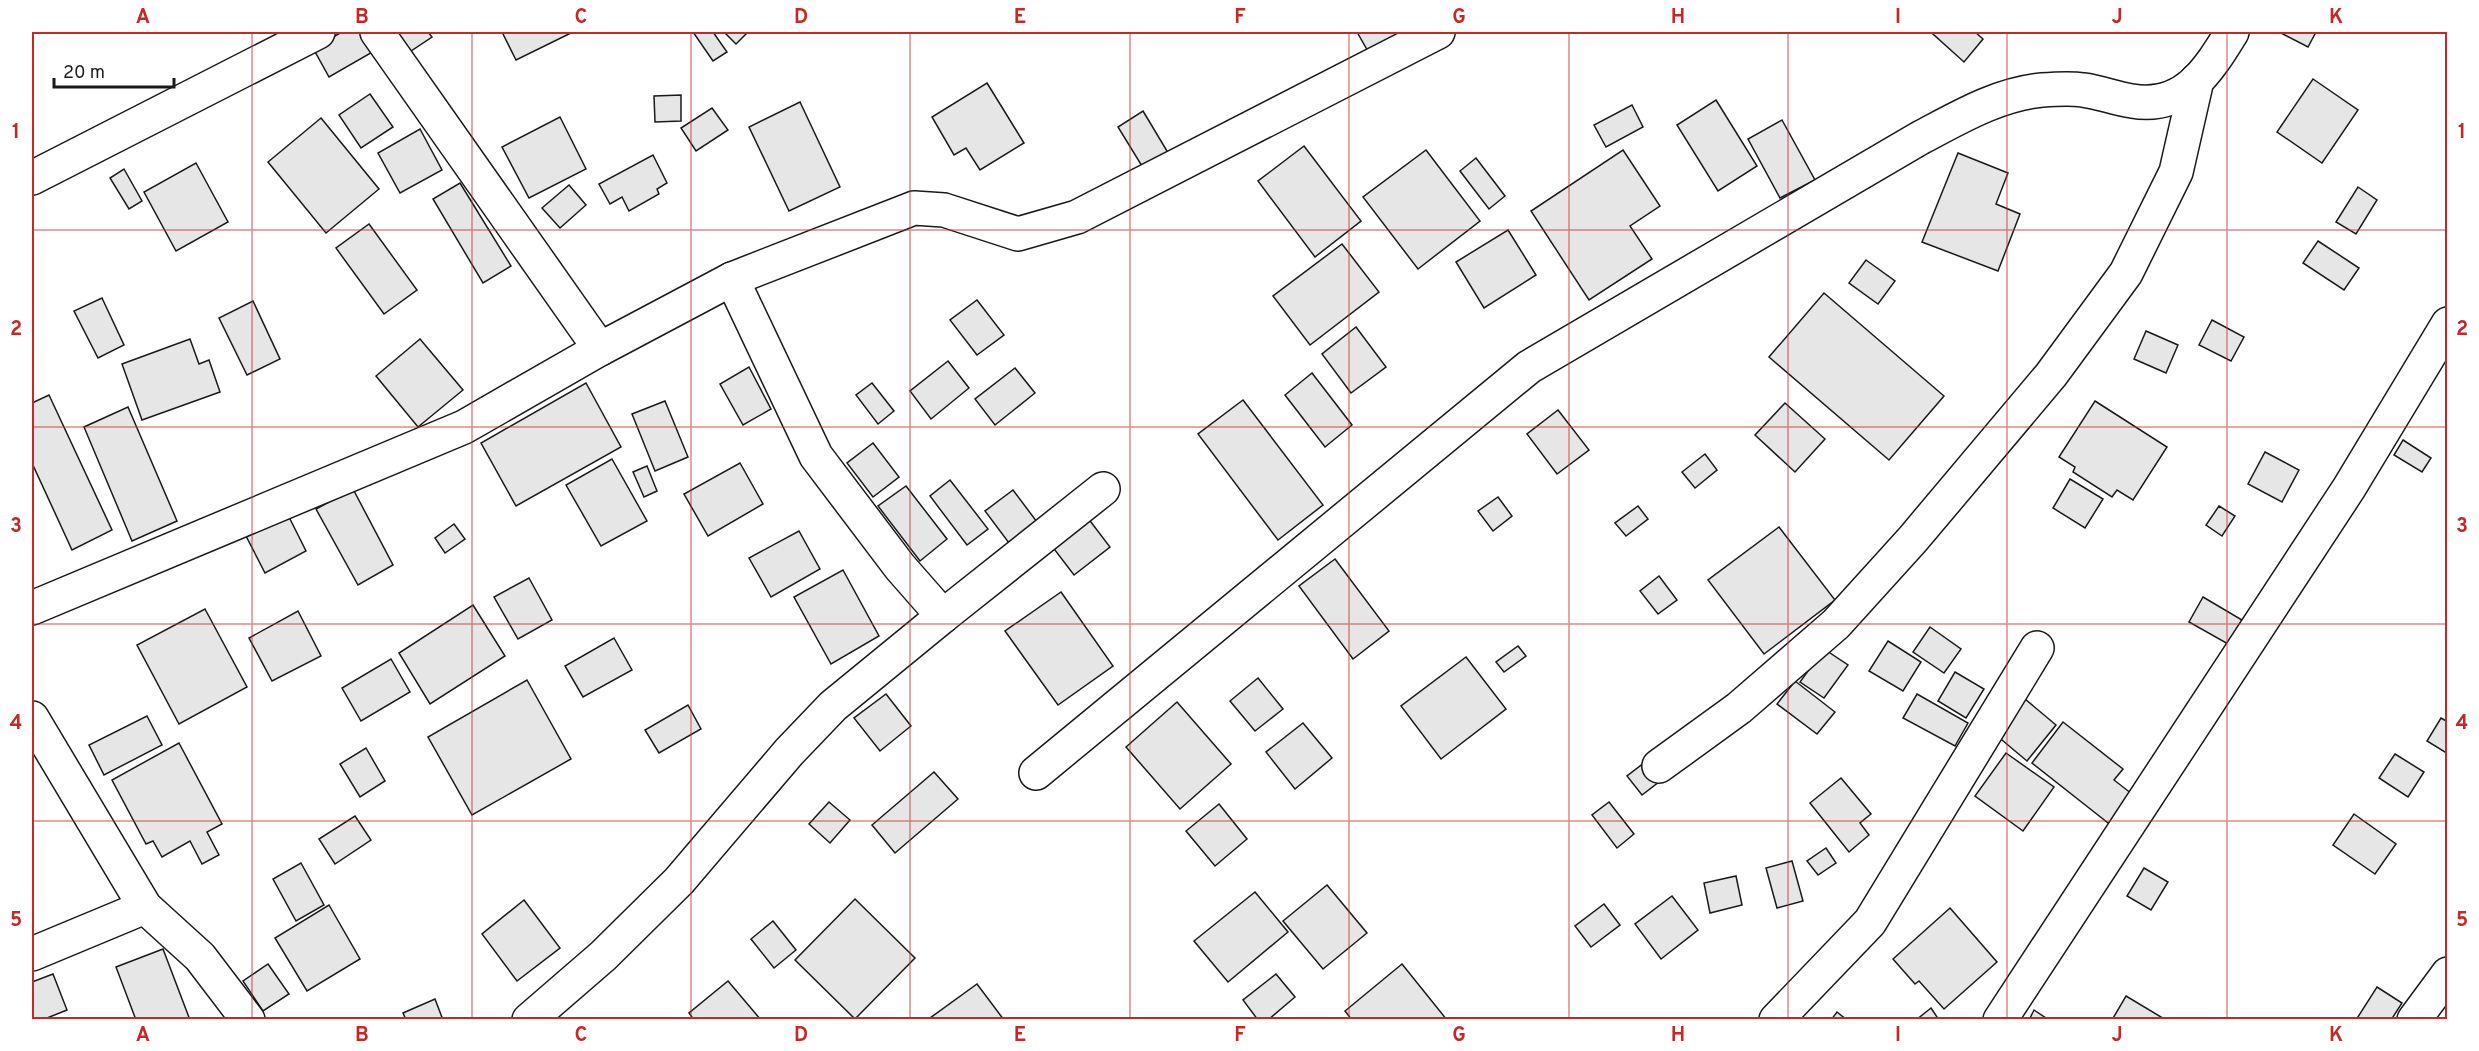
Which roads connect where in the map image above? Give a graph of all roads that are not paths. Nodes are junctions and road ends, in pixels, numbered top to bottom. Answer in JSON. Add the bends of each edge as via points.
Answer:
{"nodes":[{"id":1,"x":318,"y":32,"type":"edge"},
{"id":2,"x":377,"y":32,"type":"edge"},
{"id":3,"x":1438,"y":32,"type":"edge"},
{"id":4,"x":2232,"y":32,"type":"edge"},
{"id":5,"x":2196,"y":80,"type":"junction"},
{"id":6,"x":32,"y":178,"type":"edge"},
{"id":7,"x":732,"y":279,"type":"junction"},
{"id":8,"x":2448,"y":324,"type":"edge"},
{"id":9,"x":600,"y":349,"type":"junction"},
{"id":10,"x":1103,"y":489,"type":"dead end"},
{"id":11,"x":32,"y":608,"type":"edge"},
{"id":12,"x":943,"y":616,"type":"junction"},
{"id":13,"x":2037,"y":648,"type":"dead end"},
{"id":14,"x":32,"y":718,"type":"edge"},
{"id":15,"x":1659,"y":766,"type":"dead end"},
{"id":16,"x":1036,"y":773,"type":"dead end"},
{"id":17,"x":145,"y":906,"type":"junction"},
{"id":18,"x":32,"y":954,"type":"edge"},
{"id":19,"x":2448,"y":974,"type":"edge"},
{"id":20,"x":248,"y":1020,"type":"edge"},
{"id":21,"x":529,"y":1020,"type":"edge"},
{"id":22,"x":1776,"y":1020,"type":"edge"},
{"id":23,"x":2000,"y":1020,"type":"edge"},
{"id":24,"x":2414,"y":1020,"type":"edge"}],
"edges":[{"from":1,"to":6,"type":"street"},
{"from":2,"to":9,"type":"street"},
{"from":3,"to":7,"type":"street","via":[[1077,218],[1018,234],[944,210],[914,208]]},
{"from":4,"to":5,"type":"street"},
{"from":5,"to":15,"type":"street","via":[[2176,172],[2126,273],[2050,375],[1836,624],[1739,708]]},
{"from":5,"to":16,"type":"street","via":[[2179,97],[2153,103],[2081,89],[2042,90],[1989,104],[1920,138],[1529,367]]},
{"from":7,"to":9,"type":"street"},
{"from":7,"to":12,"type":"street","via":[[816,456],[900,567]]},
{"from":8,"to":23,"type":"street","via":[[2349,488]]},
{"from":9,"to":11,"type":"street","via":[[464,427]]},
{"from":10,"to":12,"type":"street"},
{"from":12,"to":21,"type":"street","via":[[833,706],[679,881],[603,956]]},
{"from":13,"to":22,"type":"street","via":[[1870,922]]},
{"from":14,"to":17,"type":"street"},
{"from":17,"to":18,"type":"street"},
{"from":17,"to":20,"type":"street","via":[[200,957]]},
{"from":19,"to":24,"type":"street"}]}
